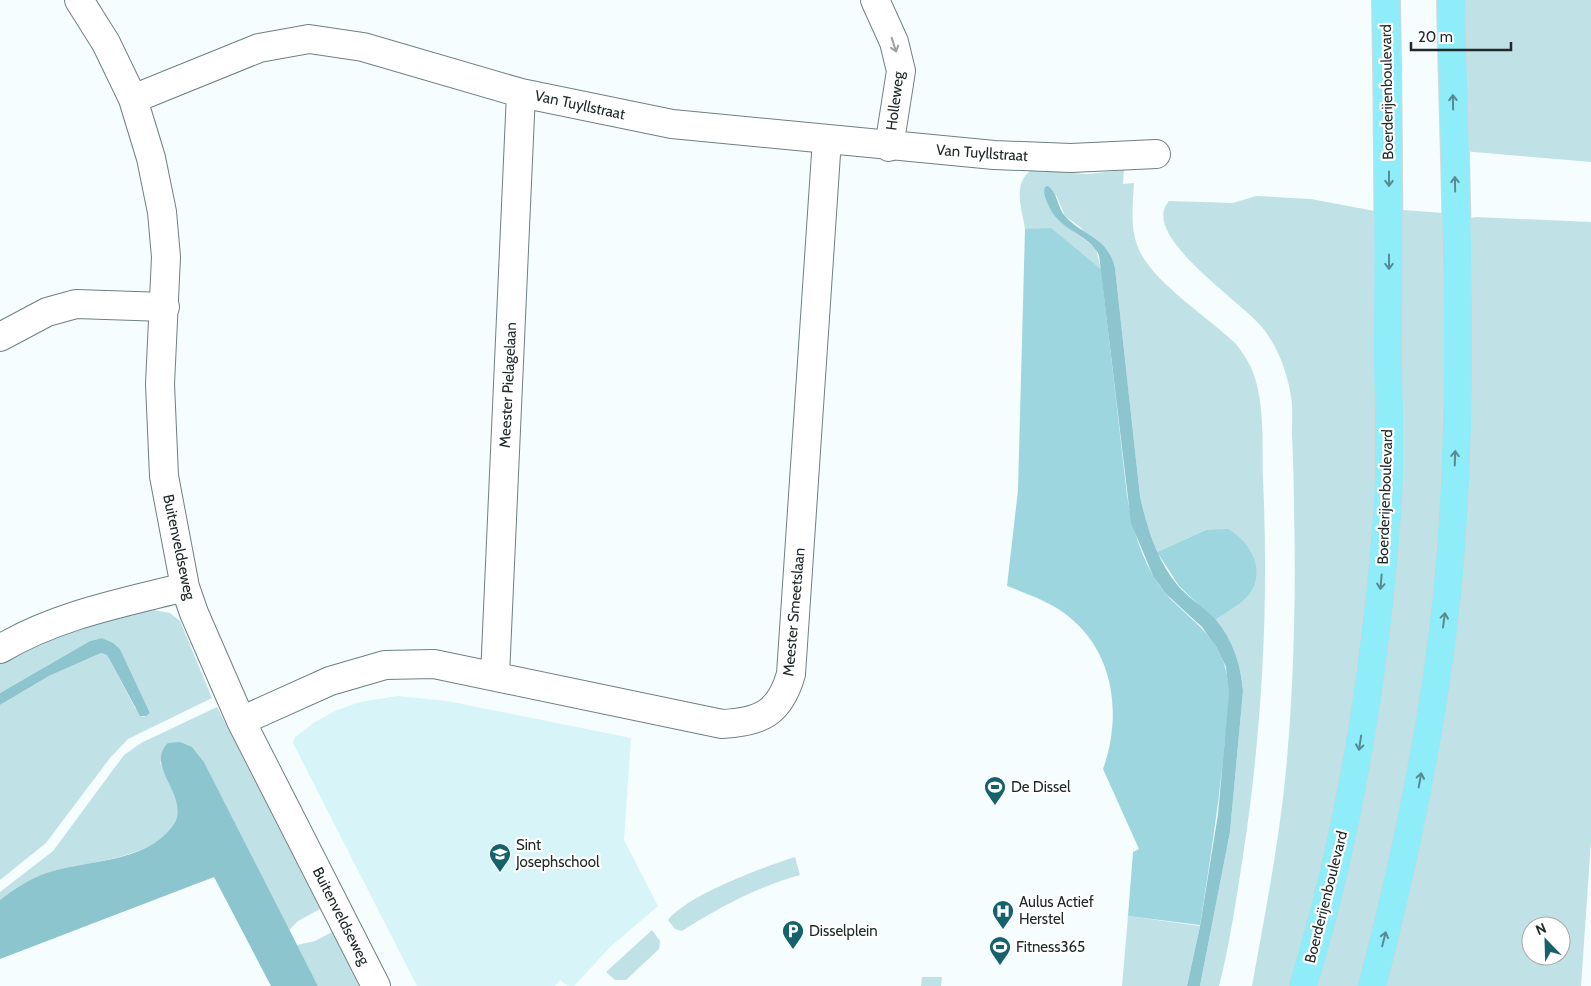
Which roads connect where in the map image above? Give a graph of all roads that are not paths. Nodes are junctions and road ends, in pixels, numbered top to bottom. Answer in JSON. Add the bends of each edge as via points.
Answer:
{"nodes":[{"id":1,"x":79,"y":0,"type":"edge"},
{"id":2,"x":875,"y":0,"type":"edge"},
{"id":3,"x":1386,"y":0,"type":"edge"},
{"id":4,"x":1451,"y":0,"type":"edge"},
{"id":5,"x":521,"y":93,"type":"junction"},
{"id":6,"x":133,"y":99,"type":"junction"},
{"id":7,"x":827,"y":139,"type":"junction"},
{"id":8,"x":888,"y":147,"type":"junction"},
{"id":9,"x":1156,"y":154,"type":"dead end"},
{"id":10,"x":165,"y":308,"type":"junction"},
{"id":11,"x":0,"y":337,"type":"edge"},
{"id":12,"x":185,"y":587,"type":"junction"},
{"id":13,"x":0,"y":649,"type":"edge"},
{"id":14,"x":495,"y":676,"type":"junction"},
{"id":15,"x":241,"y":721,"type":"junction"},
{"id":16,"x":376,"y":986,"type":"edge"},
{"id":17,"x":1303,"y":986,"type":"edge"},
{"id":18,"x":1372,"y":986,"type":"edge"}],
"edges":[{"from":1,"to":6,"type":"street","via":[[106,42]]},
{"from":2,"to":8,"type":"street","name":"Holleweg","one_way":true,"via":[[894,42],[900,71]]},
{"from":3,"to":17,"type":"main road","name":"Boerderijenboulevard","one_way":true,"via":[[1388,496],[1380,597],[1355,775],[1335,867]]},
{"from":18,"to":4,"type":"main road","one_way":true,"via":[[1417,795],[1446,604],[1454,509],[1456,218]]},
{"from":5,"to":6,"type":"street","name":"Van Tuyllstraat","via":[[363,47],[309,39],[259,48]]},
{"from":5,"to":7,"type":"street","name":"Van Tuyllstraat","via":[[672,124]]},
{"from":5,"to":14,"type":"street","name":"Meester Pielagelaan"},
{"from":6,"to":10,"type":"street","name":"Buitenveldseweg","via":[[151,158],[162,212],[166,257]]},
{"from":7,"to":8,"type":"street","name":"Van Tuyllstraat"},
{"from":7,"to":14,"type":"street","name":"Meester Smeetslaan","via":[[791,674],[783,697],[763,717],[722,724]]},
{"from":8,"to":9,"type":"street","name":"Van Tuyllstraat","via":[[1071,158]]},
{"from":10,"to":11,"type":"street","via":[[76,304],[47,312]]},
{"from":10,"to":12,"type":"street","name":"Buitenveldseweg","via":[[160,384],[164,476]]},
{"from":12,"to":13,"type":"street","via":[[46,625]]},
{"from":12,"to":15,"type":"street","name":"Buitenveldseweg"},
{"from":14,"to":15,"type":"street","name":"Meester Smeetslaan","via":[[434,664],[385,665],[330,681]]},
{"from":15,"to":16,"type":"street","name":"Buitenveldseweg"}]}
